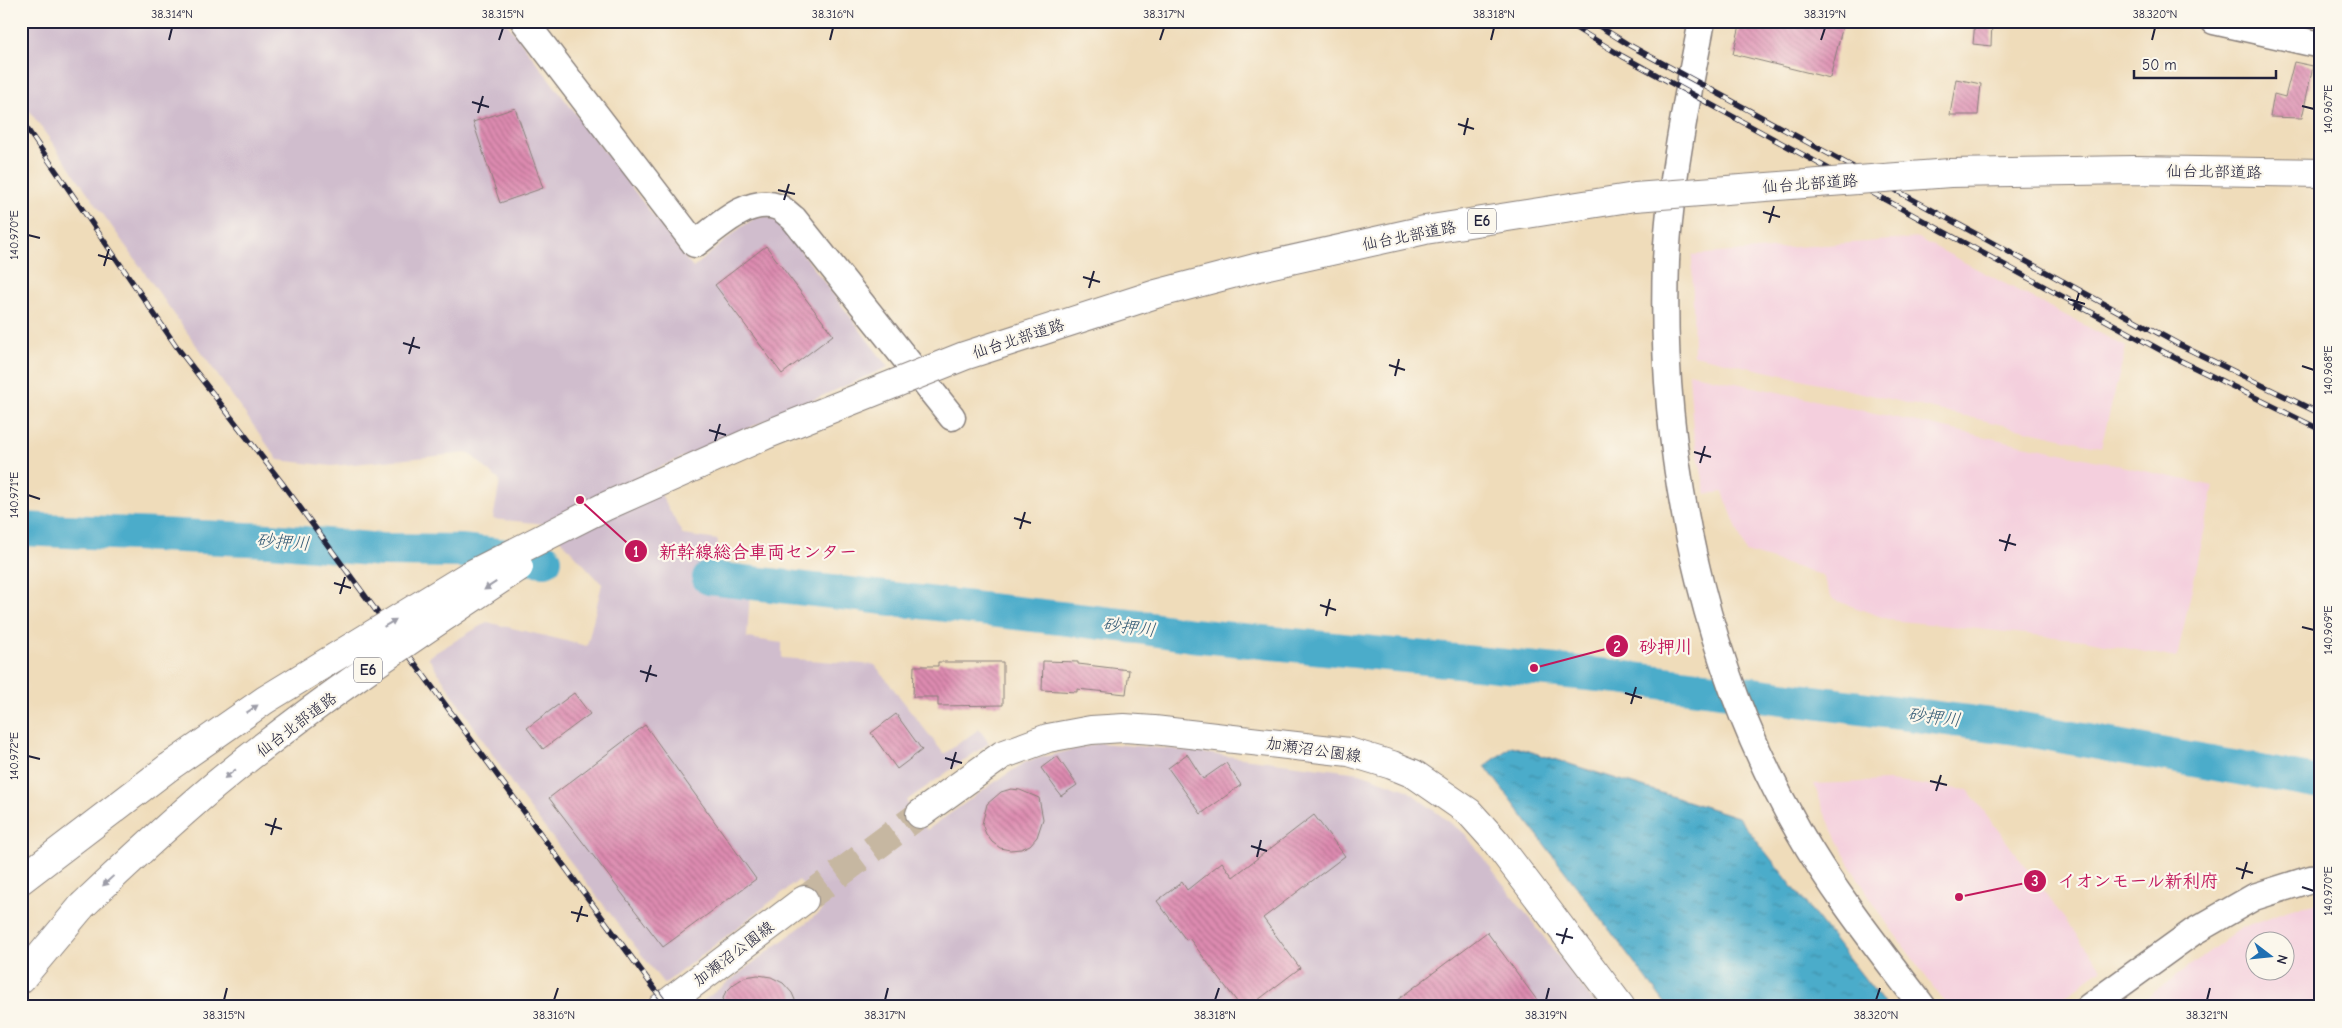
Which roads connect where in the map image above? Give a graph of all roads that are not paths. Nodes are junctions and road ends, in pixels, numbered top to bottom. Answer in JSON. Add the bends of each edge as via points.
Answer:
{"nodes":[{"id":1,"x":524,"y":21,"type":"edge"},
{"id":2,"x":1702,"y":21,"type":"edge"},
{"id":3,"x":2214,"y":21,"type":"edge"},
{"id":4,"x":2321,"y":45,"type":"edge"},
{"id":5,"x":2321,"y":173,"type":"edge"},
{"id":6,"x":952,"y":417,"type":"dead end"},
{"id":7,"x":682,"y":472,"type":"junction"},
{"id":8,"x":168,"y":766,"type":"junction"},
{"id":9,"x":920,"y":814,"type":"tunnel mouth"},
{"id":10,"x":21,"y":871,"type":"edge"},
{"id":11,"x":2321,"y":878,"type":"edge"},
{"id":12,"x":21,"y":880,"type":"edge"},
{"id":13,"x":804,"y":900,"type":"tunnel mouth"},
{"id":14,"x":82,"y":906,"type":"junction"},
{"id":15,"x":21,"y":968,"type":"edge"},
{"id":16,"x":21,"y":979,"type":"edge"},
{"id":17,"x":662,"y":1007,"type":"edge"},
{"id":18,"x":1621,"y":1007,"type":"edge"},
{"id":19,"x":1923,"y":1007,"type":"edge"},
{"id":20,"x":2089,"y":1007,"type":"edge"}],
"edges":[{"from":1,"to":6,"type":"street","via":[[695,244],[740,211],[762,204],[779,207],[794,219]]},
{"from":2,"to":19,"type":"street","via":[[1669,224],[1666,261],[1666,357],[1675,461],[1690,542],[1712,625],[1749,731],[1798,829],[1838,894]]},
{"from":3,"to":4,"type":"street"},
{"from":5,"to":7,"type":"main road","name":"仙台北部道路","number":"E6","bridge":true,"via":[[2134,170],[1950,173],[1635,197],[1425,230],[1255,268],[1156,294],[1058,325],[964,356],[869,393]]},
{"from":8,"to":7,"type":"main road","name":"仙台北部道路","number":"E6","one_way":true,"bridge":true,"via":[[265,700],[468,576],[604,506]]},
{"from":7,"to":14,"type":"main road","name":"仙台北部道路","number":"E6","one_way":true,"bridge":true,"via":[[548,548],[376,664],[214,786]]},
{"from":8,"to":10,"type":"main road","via":[[116,798]]},
{"from":8,"to":12,"type":"main road"},
{"from":9,"to":18,"type":"main road","name":"加瀬沼公園線","via":[[1002,755],[1048,738],[1091,730],[1154,730],[1371,757],[1414,774],[1469,812],[1496,842]]},
{"from":11,"to":20,"type":"street","via":[[2254,897],[2193,932]]},
{"from":13,"to":17,"type":"main road","name":"加瀬沼公園線"},
{"from":14,"to":15,"type":"main road"},
{"from":14,"to":16,"type":"main road"}]}
